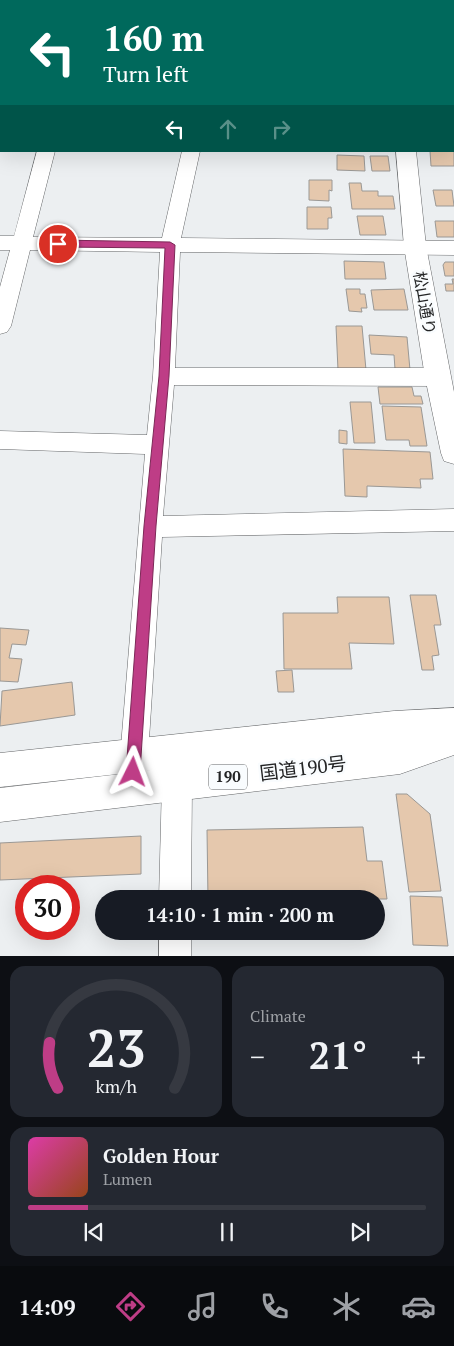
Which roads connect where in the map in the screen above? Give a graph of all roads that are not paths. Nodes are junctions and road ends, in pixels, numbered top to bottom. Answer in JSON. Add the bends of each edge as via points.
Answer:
{"nodes":[{"id":1,"x":46,"y":152,"type":"edge"},
{"id":2,"x":191,"y":152,"type":"edge"},
{"id":3,"x":406,"y":152,"type":"edge"},
{"id":4,"x":0,"y":242,"type":"edge"},
{"id":5,"x":21,"y":243,"type":"junction"},
{"id":6,"x":170,"y":245,"type":"junction"},
{"id":7,"x":415,"y":246,"type":"junction"},
{"id":8,"x":454,"y":248,"type":"edge"},
{"id":9,"x":0,"y":326,"type":"edge"},
{"id":10,"x":164,"y":376,"type":"junction"},
{"id":11,"x":438,"y":377,"type":"junction"},
{"id":12,"x":0,"y":440,"type":"edge"},
{"id":13,"x":453,"y":444,"type":"edge"},
{"id":14,"x":159,"y":445,"type":"junction"},
{"id":15,"x":454,"y":520,"type":"edge"},
{"id":16,"x":150,"y":526,"type":"junction"},
{"id":17,"x":454,"y":724,"type":"edge"},
{"id":18,"x":454,"y":739,"type":"edge"},
{"id":19,"x":0,"y":770,"type":"edge"},
{"id":20,"x":133,"y":772,"type":"junction"},
{"id":21,"x":177,"y":783,"type":"junction"},
{"id":22,"x":0,"y":805,"type":"edge"},
{"id":23,"x":175,"y":890,"type":"edge"},
{"id":24,"x":175,"y":940,"type":"edge"},
{"id":25,"x":175,"y":956,"type":"edge"}],
"edges":[{"from":1,"to":5,"type":"street"},
{"from":2,"to":6,"type":"street"},
{"from":3,"to":7,"type":"main road","name":"松山通り"},
{"from":4,"to":5,"type":"street"},
{"from":5,"to":6,"type":"street"},
{"from":5,"to":9,"type":"street"},
{"from":6,"to":7,"type":"street"},
{"from":6,"to":10,"type":"street"},
{"from":7,"to":8,"type":"street"},
{"from":7,"to":11,"type":"main road","name":"松山通り"},
{"from":10,"to":11,"type":"street"},
{"from":10,"to":14,"type":"street"},
{"from":11,"to":13,"type":"main road","name":"松山通り"},
{"from":12,"to":14,"type":"street"},
{"from":14,"to":16,"type":"street"},
{"from":15,"to":16,"type":"street"},
{"from":16,"to":20,"type":"street"},
{"from":17,"to":20,"type":"main road","name":"国道190号","number":"190","via":[[394,727]]},
{"from":18,"to":21,"type":"main road","name":"国道190号","number":"190","via":[[400,757]]},
{"from":19,"to":20,"type":"main road","name":"国道190号","number":"190"},
{"from":20,"to":21,"type":"main road","name":"国道190号","number":"190"},
{"from":20,"to":22,"type":"main road","name":"国道190号","number":"190"},
{"from":21,"to":23,"type":"street"},
{"from":24,"to":25,"type":"street"}]}
